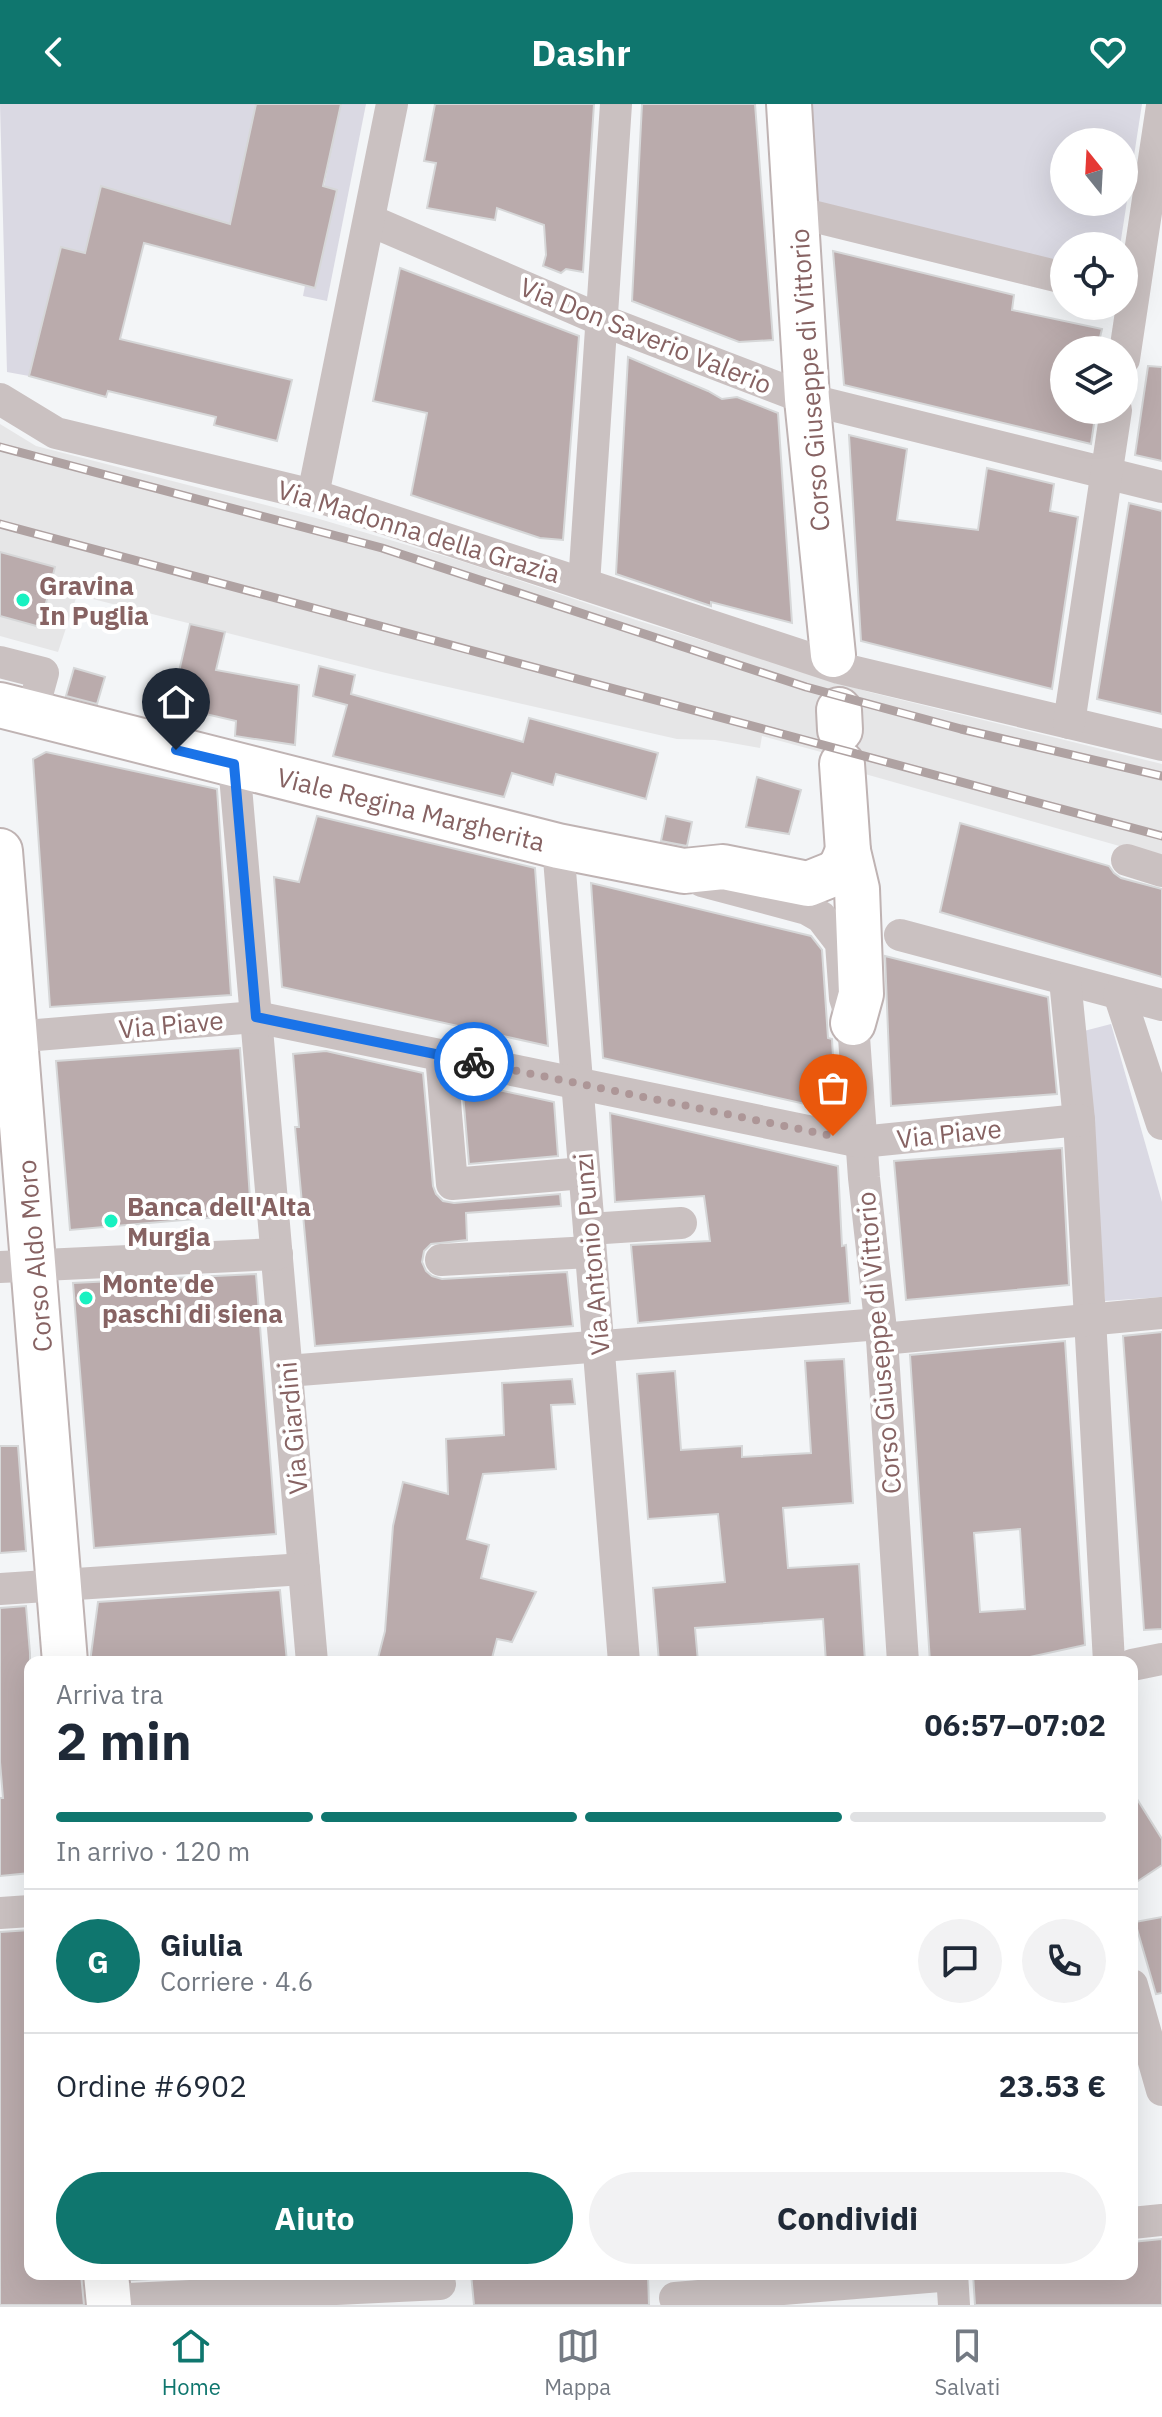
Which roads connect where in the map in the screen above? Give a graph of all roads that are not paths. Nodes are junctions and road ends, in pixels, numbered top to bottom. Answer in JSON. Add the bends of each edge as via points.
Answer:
{"nodes":[{"id":1,"x":392,"y":104,"type":"edge"},
{"id":2,"x":616,"y":104,"type":"edge"},
{"id":3,"x":789,"y":104,"type":"edge"},
{"id":4,"x":1162,"y":106,"type":"edge"},
{"id":5,"x":1159,"y":145,"type":"edge"},
{"id":6,"x":796,"y":212,"type":"junction"},
{"id":7,"x":369,"y":220,"type":"junction"},
{"id":8,"x":1050,"y":275,"type":"edge"},
{"id":9,"x":1140,"y":296,"type":"edge"},
{"id":10,"x":601,"y":320,"type":"junction"},
{"id":11,"x":1130,"y":336,"type":"edge"},
{"id":12,"x":0,"y":399,"type":"edge"},
{"id":13,"x":807,"y":399,"type":"junction"},
{"id":14,"x":1114,"y":424,"type":"edge"},
{"id":15,"x":1107,"y":474,"type":"junction"},
{"id":16,"x":1162,"y":487,"type":"edge"},
{"id":17,"x":313,"y":495,"type":"junction"},
{"id":18,"x":584,"y":584,"type":"junction"},
{"id":19,"x":0,"y":662,"type":"edge"},
{"id":20,"x":839,"y":706,"type":"junction"},
{"id":21,"x":16,"y":709,"type":"edge"},
{"id":22,"x":1069,"y":723,"type":"junction"},
{"id":23,"x":1162,"y":745,"type":"edge"},
{"id":24,"x":234,"y":764,"type":"junction"},
{"id":25,"x":558,"y":846,"type":"junction"},
{"id":26,"x":848,"y":851,"type":"junction"},
{"id":27,"x":1127,"y":860,"type":"dead end"},
{"id":28,"x":1,"y":869,"type":"edge"},
{"id":29,"x":684,"y":871,"type":"junction"},
{"id":30,"x":1162,"y":871,"type":"edge"},
{"id":31,"x":831,"y":927,"type":"joint"},
{"id":32,"x":900,"y":935,"type":"dead end"},
{"id":33,"x":1065,"y":980,"type":"junction"},
{"id":34,"x":1119,"y":994,"type":"junction"},
{"id":35,"x":1162,"y":1005,"type":"edge"},
{"id":36,"x":256,"y":1017,"type":"junction"},
{"id":37,"x":853,"y":1023,"type":"junction"},
{"id":38,"x":8,"y":1037,"type":"edge"},
{"id":39,"x":441,"y":1055,"type":"junction"},
{"id":40,"x":577,"y":1082,"type":"junction"},
{"id":41,"x":1079,"y":1120,"type":"junction"},
{"id":42,"x":1162,"y":1124,"type":"edge"},
{"id":43,"x":861,"y":1142,"type":"junction"},
{"id":44,"x":584,"y":1173,"type":"junction"},
{"id":45,"x":681,"y":1223,"type":"dead end"},
{"id":46,"x":590,"y":1241,"type":"junction"},
{"id":47,"x":277,"y":1254,"type":"junction"},
{"id":48,"x":441,"y":1260,"type":"dead end"},
{"id":49,"x":17,"y":1265,"type":"edge"},
{"id":50,"x":1162,"y":1313,"type":"edge"},
{"id":51,"x":1091,"y":1320,"type":"junction"},
{"id":52,"x":881,"y":1331,"type":"junction"},
{"id":53,"x":598,"y":1348,"type":"junction"},
{"id":54,"x":287,"y":1371,"type":"junction"},
{"id":55,"x":304,"y":1569,"type":"junction"},
{"id":56,"x":60,"y":1585,"type":"junction"},
{"id":57,"x":0,"y":1589,"type":"edge"},
{"id":58,"x":65,"y":1656,"type":"edge"},
{"id":59,"x":311,"y":1656,"type":"edge"},
{"id":60,"x":624,"y":1656,"type":"edge"},
{"id":61,"x":903,"y":1656,"type":"edge"},
{"id":62,"x":1109,"y":1656,"type":"edge"},
{"id":63,"x":1162,"y":1659,"type":"edge"},
{"id":64,"x":1138,"y":1664,"type":"edge"},
{"id":65,"x":24,"y":1911,"type":"edge"},
{"id":66,"x":0,"y":1913,"type":"edge"},
{"id":67,"x":1138,"y":2006,"type":"edge"},
{"id":68,"x":1162,"y":2090,"type":"edge"},
{"id":69,"x":1162,"y":2220,"type":"edge"},
{"id":70,"x":1138,"y":2222,"type":"edge"},
{"id":71,"x":860,"y":2280,"type":"edge"},
{"id":72,"x":952,"y":2280,"type":"edge"},
{"id":73,"x":439,"y":2288,"type":"edge"},
{"id":74,"x":675,"y":2292,"type":"edge"},
{"id":75,"x":108,"y":2293,"type":"edge"},
{"id":76,"x":954,"y":2305,"type":"edge"}],
"edges":[{"from":1,"to":7,"type":"street"},
{"from":2,"to":10,"type":"street"},
{"from":3,"to":6,"type":"street","name":"Corso Giuseppe di Vittorio"},
{"from":4,"to":5,"type":"street"},
{"from":5,"to":9,"type":"street"},
{"from":6,"to":8,"type":"street"},
{"from":6,"to":13,"type":"street","name":"Corso Giuseppe di Vittorio"},
{"from":7,"to":10,"type":"street","name":"Via Don Saverio Valerio"},
{"from":7,"to":17,"type":"street"},
{"from":9,"to":11,"type":"street"},
{"from":10,"to":13,"type":"street","name":"Via Don Saverio Valerio"},
{"from":10,"to":18,"type":"street"},
{"from":12,"to":17,"type":"street","name":"Via Madonna della Grazia","via":[[56,433]]},
{"from":13,"to":15,"type":"street","name":"Via Don Saverio Valerio"},
{"from":13,"to":20,"type":"street","name":"Corso Giuseppe di Vittorio"},
{"from":14,"to":15,"type":"street"},
{"from":15,"to":16,"type":"street","name":"Via Don Saverio Valerio"},
{"from":15,"to":22,"type":"street"},
{"from":17,"to":18,"type":"street","name":"Via Madonna della Grazia"},
{"from":18,"to":20,"type":"street","name":"Via Madonna della Grazia"},
{"from":19,"to":21,"type":"street","via":[[43,673]]},
{"from":20,"to":22,"type":"street","name":"Via Madonna della Grazia"},
{"from":20,"to":26,"type":"street","name":"Corso Giuseppe di Vittorio"},
{"from":21,"to":24,"type":"street","name":"Viale Regina Margherita"},
{"from":22,"to":23,"type":"street","name":"Via Madonna della Grazia"},
{"from":24,"to":25,"type":"street","name":"Viale Regina Margherita"},
{"from":24,"to":36,"type":"street","name":"Via Giardini"},
{"from":25,"to":29,"type":"street","name":"Viale Regina Margherita"},
{"from":25,"to":40,"type":"street","name":"Vía Antonio Punzi"},
{"from":26,"to":29,"type":"street","name":"Viale Regina Margherita","via":[[833,874],[808,884],[723,867]]},
{"from":26,"to":37,"type":"street","name":"Corso Giuseppe di Vittorio","via":[[857,889],[861,994]]},
{"from":27,"to":30,"type":"street"},
{"from":28,"to":38,"type":"street","name":"Corso Aldo Moro"},
{"from":29,"to":31,"type":"street","name":"Viale Regina Margherita","via":[[707,885],[807,909]]},
{"from":31,"to":37,"type":"street","name":"Corso Giuseppe di Vittorio","via":[[841,943],[845,998]]},
{"from":32,"to":33,"type":"street"},
{"from":33,"to":34,"type":"street"},
{"from":33,"to":41,"type":"street"},
{"from":34,"to":35,"type":"street"},
{"from":34,"to":42,"type":"street"},
{"from":36,"to":38,"type":"street","name":"Via Piave"},
{"from":36,"to":39,"type":"street","name":"Via Piave"},
{"from":36,"to":47,"type":"street","name":"Via Giardini"},
{"from":37,"to":43,"type":"street","name":"Corso Giuseppe di Vittorio"},
{"from":38,"to":49,"type":"street","name":"Corso Aldo Moro"},
{"from":39,"to":40,"type":"street","name":"Via Piave"},
{"from":39,"to":44,"type":"street","via":[[452,1184]]},
{"from":40,"to":43,"type":"street","name":"Via Piave"},
{"from":40,"to":44,"type":"street","name":"Vía Antonio Punzi"},
{"from":41,"to":43,"type":"street","name":"Via Piave"},
{"from":41,"to":51,"type":"street"},
{"from":43,"to":52,"type":"street","name":"Corso Giuseppe di Vittorio"},
{"from":44,"to":46,"type":"street","name":"Vía Antonio Punzi"},
{"from":45,"to":46,"type":"street"},
{"from":46,"to":48,"type":"street"},
{"from":46,"to":53,"type":"street","name":"Vía Antonio Punzi"},
{"from":47,"to":49,"type":"street"},
{"from":47,"to":54,"type":"street","name":"Via Giardini"},
{"from":49,"to":56,"type":"street","name":"Corso Aldo Moro"},
{"from":50,"to":51,"type":"street"},
{"from":51,"to":52,"type":"street"},
{"from":51,"to":62,"type":"street"},
{"from":52,"to":53,"type":"street"},
{"from":52,"to":61,"type":"street","name":"Corso Giuseppe di Vittorio"},
{"from":53,"to":54,"type":"street"},
{"from":53,"to":60,"type":"street","name":"Vía Antonio Punzi"},
{"from":54,"to":55,"type":"street","name":"Via Giardini"},
{"from":55,"to":56,"type":"street"},
{"from":55,"to":59,"type":"street","name":"Via Giardini"},
{"from":56,"to":57,"type":"street"},
{"from":56,"to":58,"type":"street","name":"Corso Aldo Moro"},
{"from":63,"to":64,"type":"street"},
{"from":65,"to":66,"type":"street"},
{"from":67,"to":68,"type":"street"},
{"from":69,"to":70,"type":"street"},
{"from":71,"to":74,"type":"street"},
{"from":72,"to":76,"type":"street"},
{"from":73,"to":75,"type":"street"}]}
